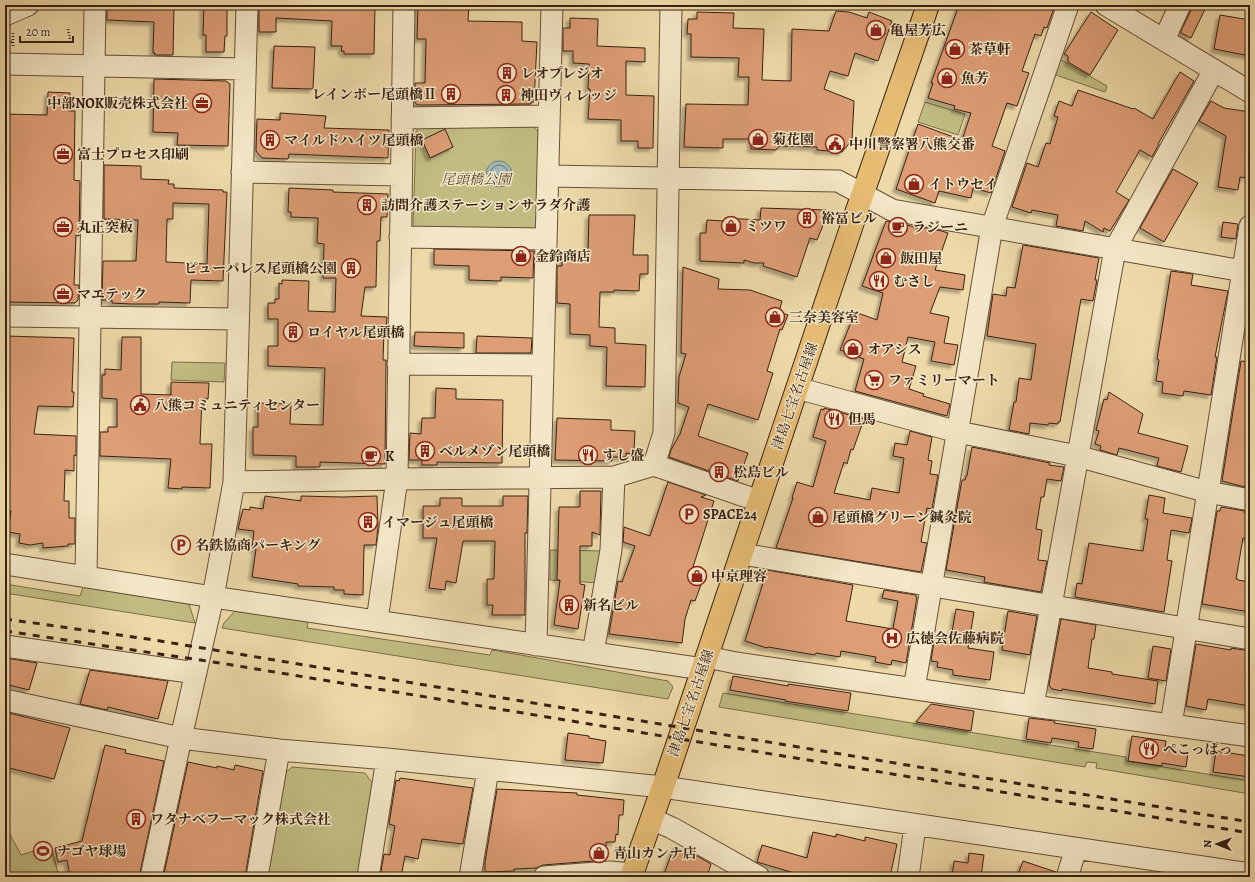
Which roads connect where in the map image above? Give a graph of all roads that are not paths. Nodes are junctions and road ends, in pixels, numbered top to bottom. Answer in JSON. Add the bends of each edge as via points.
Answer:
{"nodes":[{"id":1,"x":95,"y":5,"type":"edge"},
{"id":2,"x":247,"y":5,"type":"edge"},
{"id":3,"x":404,"y":5,"type":"edge"},
{"id":4,"x":552,"y":5,"type":"edge"},
{"id":5,"x":671,"y":5,"type":"edge"},
{"id":6,"x":928,"y":5,"type":"edge"},
{"id":7,"x":1068,"y":5,"type":"edge"},
{"id":8,"x":1106,"y":5,"type":"edge"},
{"id":9,"x":1180,"y":5,"type":"edge"},
{"id":10,"x":1164,"y":40,"type":"junction"},
{"id":11,"x":9,"y":64,"type":"edge"},
{"id":12,"x":94,"y":66,"type":"junction"},
{"id":13,"x":245,"y":69,"type":"junction"},
{"id":14,"x":1214,"y":70,"type":"junction"},
{"id":15,"x":1250,"y":92,"type":"edge"},
{"id":16,"x":549,"y":116,"type":"junction"},
{"id":17,"x":402,"y":118,"type":"junction"},
{"id":18,"x":242,"y":172,"type":"junction"},
{"id":19,"x":402,"y":175,"type":"junction"},
{"id":20,"x":548,"y":176,"type":"junction"},
{"id":21,"x":668,"y":178,"type":"junction"},
{"id":22,"x":863,"y":194,"type":"junction"},
{"id":23,"x":1250,"y":226,"type":"edge"},
{"id":24,"x":992,"y":227,"type":"junction"},
{"id":25,"x":400,"y":237,"type":"junction"},
{"id":26,"x":546,"y":239,"type":"junction"},
{"id":27,"x":1115,"y":249,"type":"junction"},
{"id":28,"x":1246,"y":273,"type":"edge"},
{"id":29,"x":5,"y":316,"type":"edge"},
{"id":30,"x":90,"y":317,"type":"junction"},
{"id":31,"x":238,"y":319,"type":"junction"},
{"id":32,"x":398,"y":364,"type":"junction"},
{"id":33,"x":543,"y":365,"type":"junction"},
{"id":34,"x":798,"y":388,"type":"junction"},
{"id":35,"x":958,"y":432,"type":"junction"},
{"id":36,"x":1077,"y":456,"type":"junction"},
{"id":37,"x":654,"y":465,"type":"junction"},
{"id":38,"x":540,"y":477,"type":"junction"},
{"id":39,"x":614,"y":477,"type":"junction"},
{"id":40,"x":397,"y":479,"type":"junction"},
{"id":41,"x":234,"y":482,"type":"junction"},
{"id":42,"x":1208,"y":492,"type":"junction"},
{"id":43,"x":1250,"y":500,"type":"edge"},
{"id":44,"x":759,"y":501,"type":"junction"},
{"id":45,"x":742,"y":554,"type":"junction"},
{"id":46,"x":5,"y":564,"type":"edge"},
{"id":47,"x":86,"y":577,"type":"junction"},
{"id":48,"x":931,"y":586,"type":"junction"},
{"id":49,"x":213,"y":597,"type":"junction"},
{"id":50,"x":1050,"y":606,"type":"junction"},
{"id":51,"x":377,"y":621,"type":"junction"},
{"id":52,"x":1186,"y":629,"type":"junction"},
{"id":53,"x":1250,"y":640,"type":"edge"},
{"id":54,"x":536,"y":645,"type":"junction"},
{"id":55,"x":5,"y":646,"type":"edge"},
{"id":56,"x":593,"y":653,"type":"junction"},
{"id":57,"x":705,"y":663,"type":"junction"},
{"id":58,"x":196,"y":673,"type":"junction"},
{"id":59,"x":914,"y":689,"type":"junction"},
{"id":60,"x":5,"y":700,"type":"edge"},
{"id":61,"x":1033,"y":706,"type":"junction"},
{"id":62,"x":1171,"y":725,"type":"junction"},
{"id":63,"x":1250,"y":736,"type":"edge"},
{"id":64,"x":181,"y":738,"type":"junction"},
{"id":65,"x":280,"y":750,"type":"junction"},
{"id":66,"x":387,"y":759,"type":"junction"},
{"id":67,"x":488,"y":770,"type":"junction"},
{"id":68,"x":663,"y":787,"type":"junction"},
{"id":69,"x":652,"y":819,"type":"junction"},
{"id":70,"x":915,"y":826,"type":"junction"},
{"id":71,"x":1076,"y":849,"type":"junction"},
{"id":72,"x":1181,"y":871,"type":"edge"},
{"id":73,"x":749,"y":874,"type":"edge"},
{"id":74,"x":1250,"y":874,"type":"edge"},
{"id":75,"x":632,"y":875,"type":"edge"},
{"id":76,"x":151,"y":877,"type":"edge"},
{"id":77,"x":257,"y":877,"type":"edge"},
{"id":78,"x":368,"y":877,"type":"edge"},
{"id":79,"x":470,"y":877,"type":"edge"},
{"id":80,"x":544,"y":877,"type":"edge"},
{"id":81,"x":908,"y":877,"type":"edge"},
{"id":82,"x":1067,"y":877,"type":"edge"}],
"edges":[{"from":1,"to":12,"type":"street"},
{"from":2,"to":13,"type":"street"},
{"from":3,"to":17,"type":"street"},
{"from":4,"to":16,"type":"street"},
{"from":5,"to":21,"type":"street"},
{"from":6,"to":22,"type":"main road","name":"津島七宝名古屋線"},
{"from":7,"to":24,"type":"street"},
{"from":8,"to":10,"type":"street"},
{"from":9,"to":10,"type":"street"},
{"from":10,"to":14,"type":"street"},
{"from":11,"to":12,"type":"street"},
{"from":12,"to":13,"type":"street"},
{"from":12,"to":30,"type":"street"},
{"from":13,"to":18,"type":"street"},
{"from":14,"to":15,"type":"street"},
{"from":14,"to":27,"type":"street"},
{"from":16,"to":17,"type":"street"},
{"from":16,"to":20,"type":"street"},
{"from":17,"to":19,"type":"street"},
{"from":18,"to":19,"type":"street"},
{"from":18,"to":31,"type":"street"},
{"from":19,"to":25,"type":"street"},
{"from":20,"to":21,"type":"street"},
{"from":20,"to":26,"type":"street"},
{"from":21,"to":22,"type":"street","via":[[838,181]]},
{"from":21,"to":37,"type":"street","via":[[664,433]]},
{"from":22,"to":24,"type":"street","via":[[892,210]]},
{"from":22,"to":34,"type":"main road","name":"津島七宝名古屋線"},
{"from":23,"to":28,"type":"street"},
{"from":24,"to":27,"type":"street"},
{"from":24,"to":35,"type":"street"},
{"from":25,"to":26,"type":"street"},
{"from":25,"to":32,"type":"street"},
{"from":26,"to":33,"type":"street"},
{"from":27,"to":28,"type":"street"},
{"from":27,"to":36,"type":"street"},
{"from":28,"to":42,"type":"street"},
{"from":29,"to":30,"type":"street"},
{"from":30,"to":31,"type":"street"},
{"from":30,"to":47,"type":"street"},
{"from":31,"to":41,"type":"street"},
{"from":32,"to":33,"type":"street"},
{"from":32,"to":40,"type":"street"},
{"from":33,"to":38,"type":"street"},
{"from":34,"to":35,"type":"street"},
{"from":34,"to":44,"type":"main road","name":"津島七宝名古屋線"},
{"from":35,"to":36,"type":"street"},
{"from":35,"to":48,"type":"street"},
{"from":36,"to":42,"type":"street"},
{"from":36,"to":50,"type":"street"},
{"from":37,"to":39,"type":"street"},
{"from":37,"to":44,"type":"street"},
{"from":38,"to":39,"type":"street"},
{"from":38,"to":40,"type":"street"},
{"from":38,"to":54,"type":"street"},
{"from":39,"to":56,"type":"street","via":[[611,550]]},
{"from":40,"to":41,"type":"street"},
{"from":40,"to":51,"type":"street"},
{"from":41,"to":49,"type":"street"},
{"from":42,"to":43,"type":"street"},
{"from":42,"to":52,"type":"street"},
{"from":44,"to":45,"type":"main road","name":"津島七宝名古屋線"},
{"from":45,"to":48,"type":"street"},
{"from":45,"to":57,"type":"main road","name":"津島七宝名古屋線"},
{"from":46,"to":47,"type":"street"},
{"from":47,"to":49,"type":"street"},
{"from":48,"to":50,"type":"street"},
{"from":48,"to":59,"type":"street"},
{"from":49,"to":51,"type":"street"},
{"from":49,"to":58,"type":"street"},
{"from":50,"to":52,"type":"street"},
{"from":50,"to":61,"type":"street"},
{"from":51,"to":54,"type":"street"},
{"from":52,"to":53,"type":"street"},
{"from":52,"to":62,"type":"street"},
{"from":54,"to":56,"type":"street"},
{"from":55,"to":58,"type":"street"},
{"from":56,"to":57,"type":"street"},
{"from":57,"to":59,"type":"street","via":[[736,663]]},
{"from":57,"to":68,"type":"main road","name":"津島七宝名古屋線"},
{"from":58,"to":64,"type":"street"},
{"from":59,"to":61,"type":"street"},
{"from":60,"to":64,"type":"street"},
{"from":61,"to":62,"type":"street"},
{"from":62,"to":63,"type":"street"},
{"from":64,"to":65,"type":"street"},
{"from":64,"to":76,"type":"street"},
{"from":65,"to":66,"type":"street"},
{"from":65,"to":77,"type":"street"},
{"from":66,"to":67,"type":"street"},
{"from":66,"to":78,"type":"street"},
{"from":67,"to":68,"type":"street"},
{"from":67,"to":79,"type":"street"},
{"from":68,"to":69,"type":"main road","name":"津島七宝名古屋線"},
{"from":68,"to":70,"type":"street"},
{"from":69,"to":73,"type":"street","via":[[672,828]]},
{"from":69,"to":75,"type":"main road","name":"津島七宝名古屋線"},
{"from":70,"to":71,"type":"street"},
{"from":70,"to":81,"type":"street"},
{"from":71,"to":72,"type":"street"},
{"from":71,"to":82,"type":"street"},
{"from":72,"to":74,"type":"street"},
{"from":75,"to":80,"type":"street","via":[[610,872]]}]}
